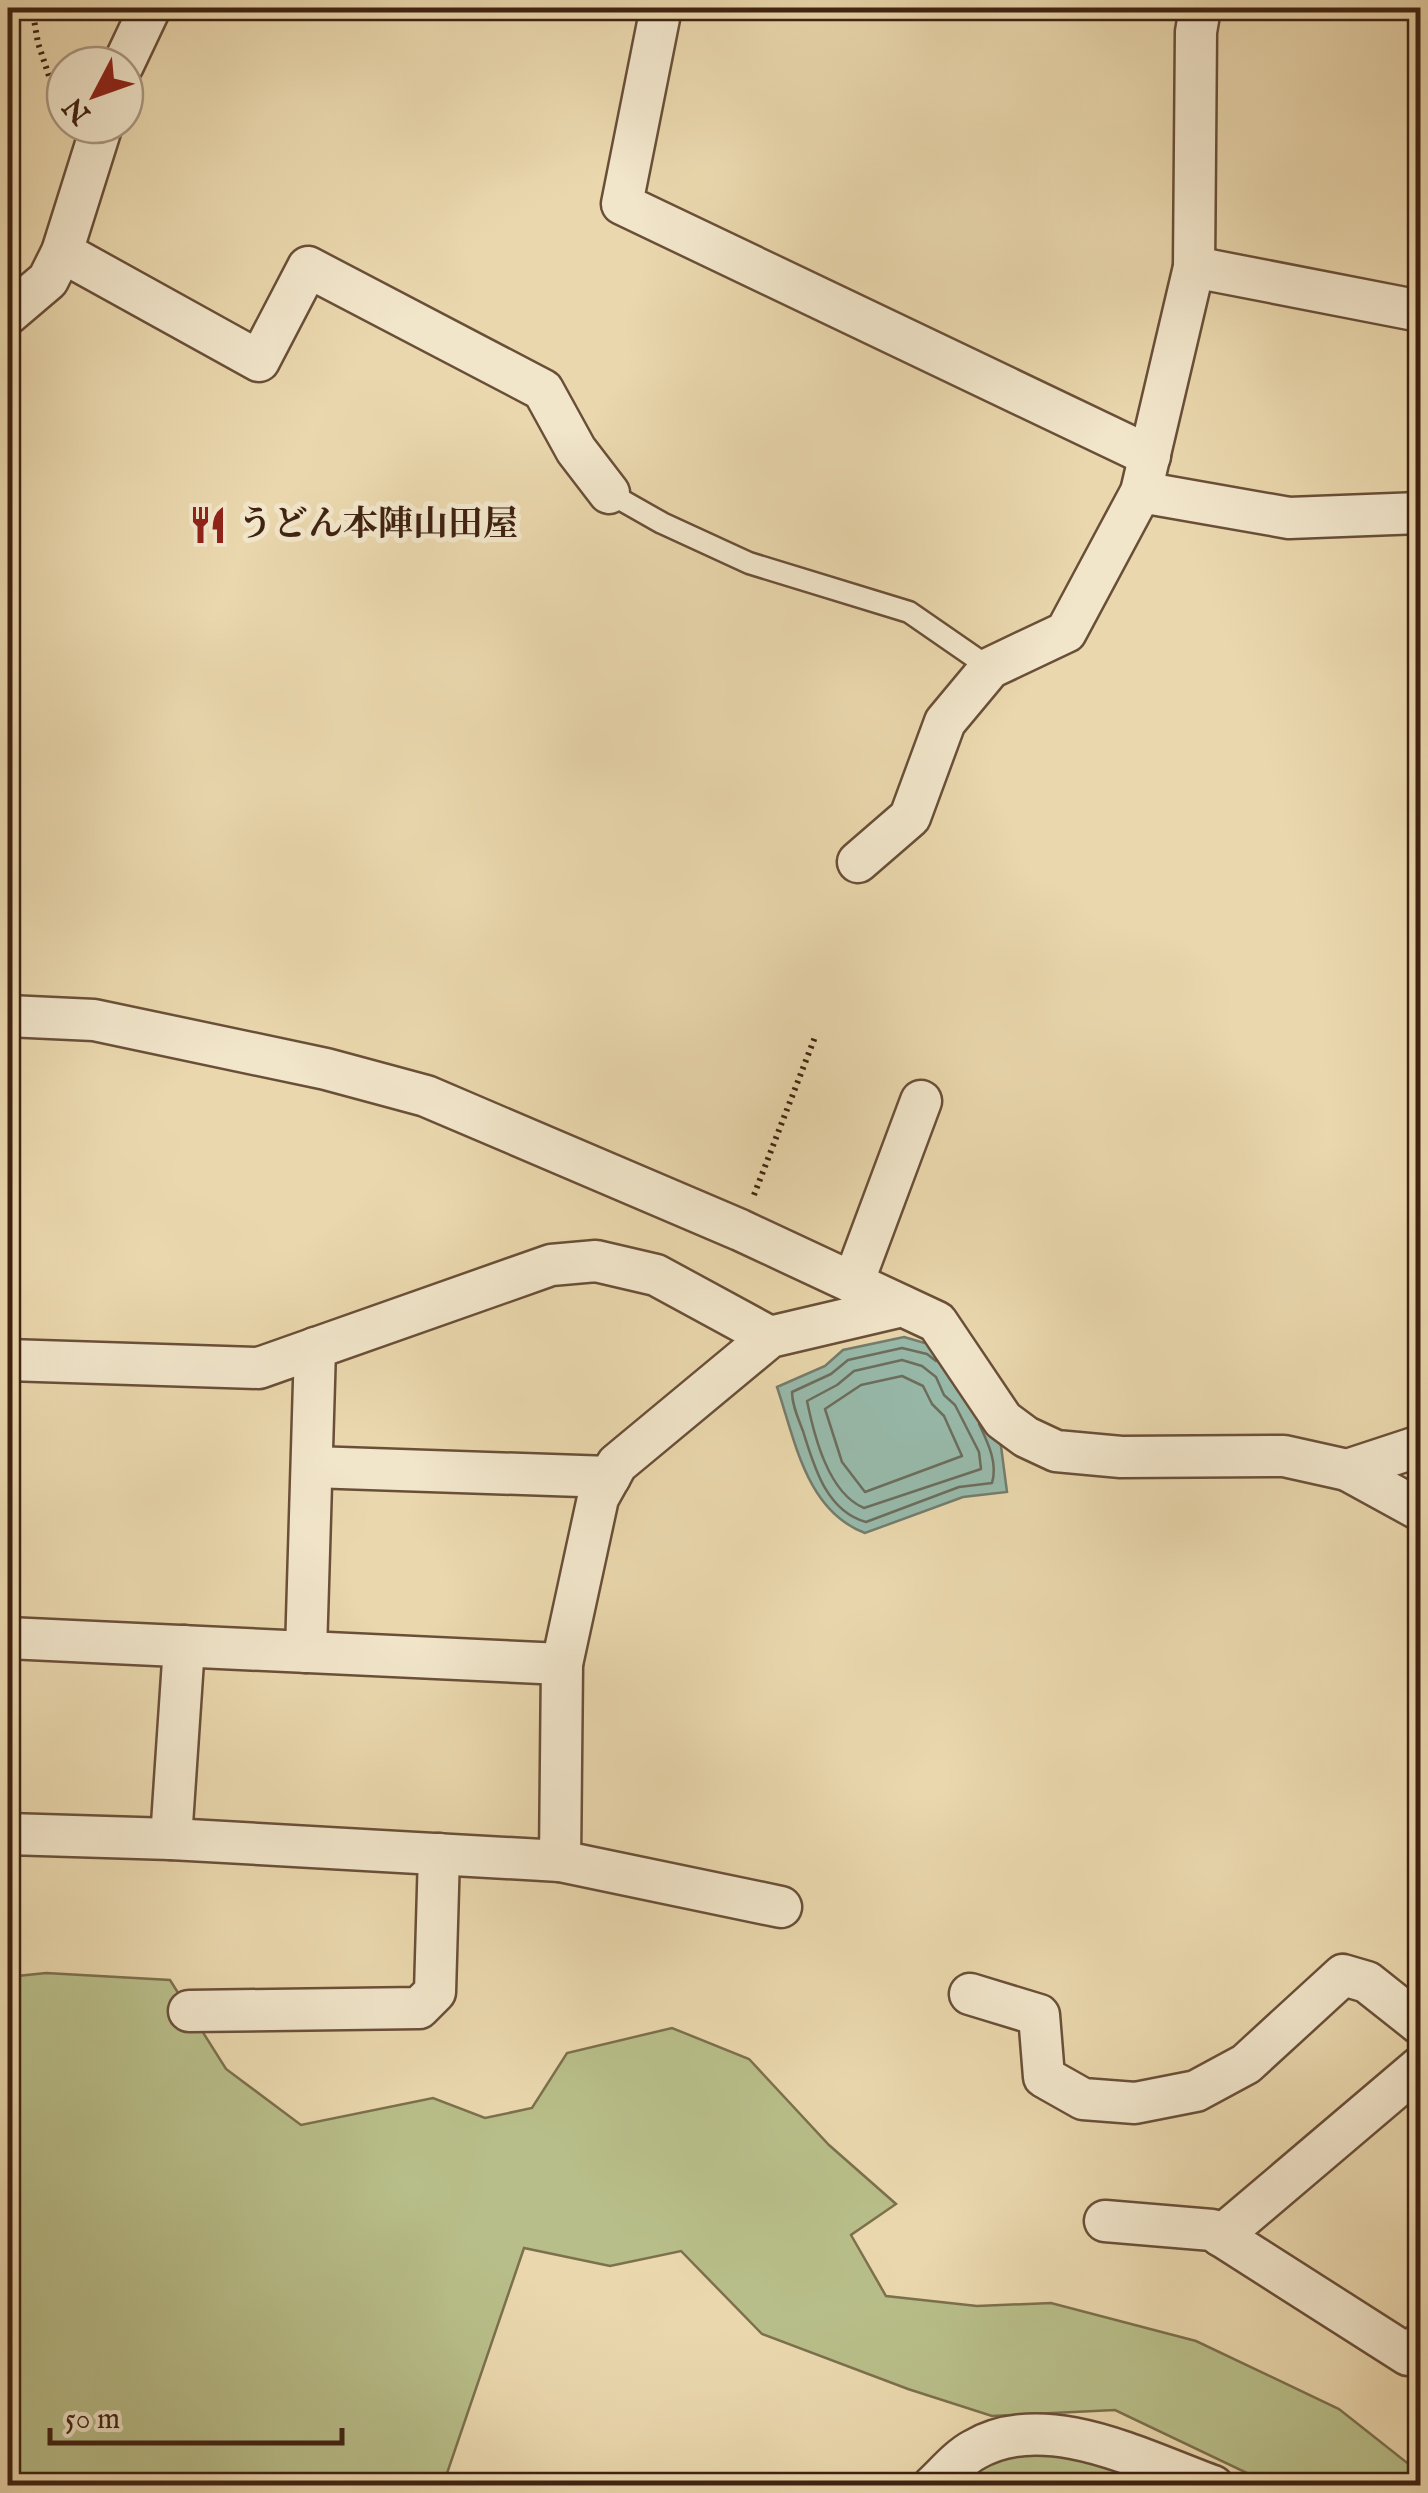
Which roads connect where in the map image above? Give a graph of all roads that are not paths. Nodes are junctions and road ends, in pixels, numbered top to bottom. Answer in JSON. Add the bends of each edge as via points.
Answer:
{"nodes":[{"id":1,"x":150,"y":8,"type":"edge"},
{"id":2,"x":662,"y":8,"type":"edge"},
{"id":3,"x":1200,"y":8,"type":"edge"},
{"id":4,"x":132,"y":45,"type":"edge"},
{"id":5,"x":96,"y":145,"type":"edge"},
{"id":6,"x":62,"y":252,"type":"junction"},
{"id":7,"x":1194,"y":267,"type":"junction"},
{"id":8,"x":1420,"y":311,"type":"edge"},
{"id":9,"x":8,"y":314,"type":"edge"},
{"id":10,"x":1145,"y":474,"type":"junction"},
{"id":11,"x":609,"y":493,"type":"joint"},
{"id":12,"x":1420,"y":512,"type":"edge"},
{"id":13,"x":990,"y":668,"type":"junction"},
{"id":14,"x":858,"y":862,"type":"dead end"},
{"id":15,"x":8,"y":1016,"type":"edge"},
{"id":16,"x":921,"y":1102,"type":"dead end"},
{"id":17,"x":852,"y":1283,"type":"junction"},
{"id":18,"x":902,"y":1306,"type":"junction"},
{"id":19,"x":770,"y":1337,"type":"junction"},
{"id":20,"x":314,"y":1348,"type":"junction"},
{"id":21,"x":8,"y":1360,"type":"edge"},
{"id":22,"x":1420,"y":1446,"type":"edge"},
{"id":23,"x":312,"y":1466,"type":"junction"},
{"id":24,"x":1347,"y":1470,"type":"junction"},
{"id":25,"x":610,"y":1477,"type":"junction"},
{"id":26,"x":1420,"y":1510,"type":"edge"},
{"id":27,"x":8,"y":1638,"type":"edge"},
{"id":28,"x":184,"y":1646,"type":"junction"},
{"id":29,"x":306,"y":1652,"type":"junction"},
{"id":30,"x":562,"y":1664,"type":"junction"},
{"id":31,"x":8,"y":1834,"type":"edge"},
{"id":32,"x":171,"y":1839,"type":"junction"},
{"id":33,"x":439,"y":1854,"type":"junction"},
{"id":34,"x":560,"y":1861,"type":"junction"},
{"id":35,"x":781,"y":1908,"type":"dead end"},
{"id":36,"x":970,"y":1994,"type":"dead end"},
{"id":37,"x":189,"y":2011,"type":"dead end"},
{"id":38,"x":1420,"y":2024,"type":"edge"},
{"id":39,"x":1420,"y":2067,"type":"edge"},
{"id":40,"x":1105,"y":2222,"type":"dead end"},
{"id":41,"x":1221,"y":2236,"type":"junction"},
{"id":42,"x":1420,"y":2344,"type":"edge"},
{"id":43,"x":932,"y":2486,"type":"edge"},
{"id":44,"x":1213,"y":2486,"type":"edge"}],
"edges":[{"from":1,"to":4,"type":"street"},
{"from":2,"to":10,"type":"street","via":[[622,204]]},
{"from":3,"to":7,"type":"street"},
{"from":5,"to":6,"type":"street"},
{"from":6,"to":9,"type":"street","via":[[48,280]]},
{"from":6,"to":11,"type":"street","via":[[259,361],[308,267],[543,390]]},
{"from":7,"to":8,"type":"street"},
{"from":7,"to":10,"type":"street"},
{"from":10,"to":12,"type":"street","via":[[1289,518]]},
{"from":10,"to":13,"type":"street","via":[[1066,632]]},
{"from":11,"to":13,"type":"lane","via":[[749,562],[910,612]]},
{"from":13,"to":14,"type":"street","via":[[945,722],[910,817]]},
{"from":15,"to":17,"type":"street","via":[[94,1020],[426,1096]]},
{"from":16,"to":17,"type":"street"},
{"from":17,"to":18,"type":"street"},
{"from":18,"to":19,"type":"street"},
{"from":18,"to":24,"type":"street","via":[[937,1322],[1002,1420],[1056,1451],[1284,1456]]},
{"from":19,"to":20,"type":"street","via":[[656,1274],[596,1260],[550,1264]]},
{"from":19,"to":25,"type":"street"},
{"from":20,"to":21,"type":"street","via":[[259,1368]]},
{"from":20,"to":23,"type":"street"},
{"from":22,"to":24,"type":"street"},
{"from":23,"to":25,"type":"street"},
{"from":23,"to":29,"type":"street"},
{"from":24,"to":26,"type":"street"},
{"from":25,"to":30,"type":"street","via":[[598,1498]]},
{"from":27,"to":28,"type":"street"},
{"from":28,"to":29,"type":"street"},
{"from":28,"to":32,"type":"street"},
{"from":29,"to":30,"type":"street"},
{"from":30,"to":34,"type":"street"},
{"from":31,"to":32,"type":"street"},
{"from":32,"to":33,"type":"street"},
{"from":33,"to":34,"type":"street"},
{"from":33,"to":37,"type":"street","via":[[435,1992],[419,2008]]},
{"from":34,"to":35,"type":"street"},
{"from":36,"to":38,"type":"street","via":[[1038,2015],[1044,2077],[1083,2100],[1135,2103],[1196,2091],[1246,2064],[1343,1975],[1367,1982]]},
{"from":39,"to":41,"type":"street"},
{"from":40,"to":41,"type":"street"},
{"from":41,"to":42,"type":"street","via":[[1408,2355]]},
{"from":43,"to":44,"type":"street","via":[[974,2450],[1023,2433],[1079,2438]]}]}
